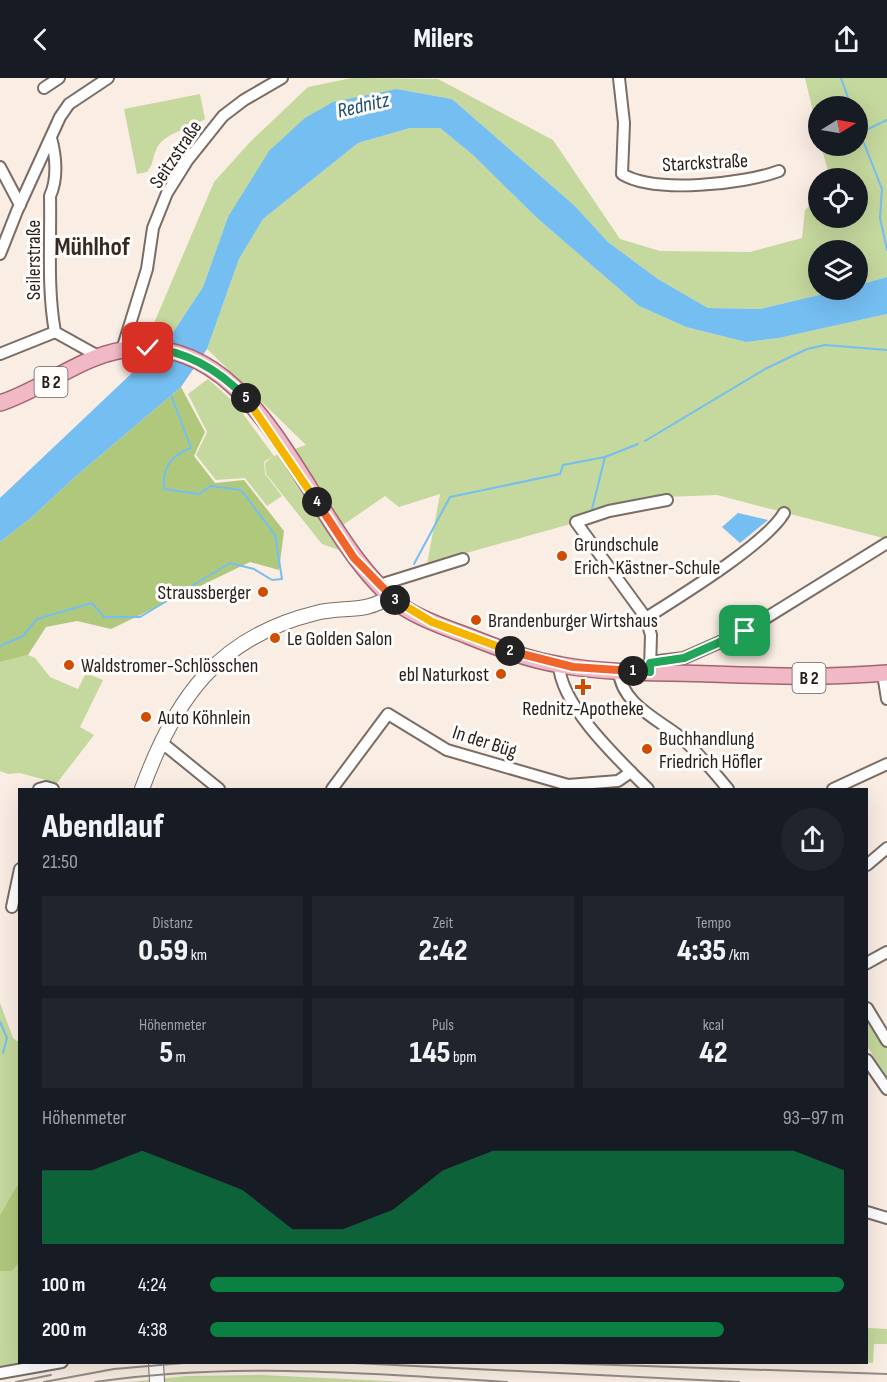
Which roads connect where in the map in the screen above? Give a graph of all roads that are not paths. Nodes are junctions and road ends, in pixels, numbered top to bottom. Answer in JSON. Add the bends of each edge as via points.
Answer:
{"nodes":[{"id":1,"x":59,"y":78,"type":"edge"},
{"id":2,"x":108,"y":78,"type":"edge"},
{"id":3,"x":282,"y":78,"type":"edge"},
{"id":4,"x":619,"y":78,"type":"edge"},
{"id":5,"x":44,"y":88,"type":"dead end"},
{"id":6,"x":51,"y":138,"type":"junction"},
{"id":7,"x":0,"y":167,"type":"edge"},
{"id":8,"x":779,"y":171,"type":"dead end"},
{"id":9,"x":20,"y":205,"type":"junction"},
{"id":10,"x":0,"y":254,"type":"edge"},
{"id":11,"x":55,"y":332,"type":"junction"},
{"id":12,"x":128,"y":349,"type":"junction"},
{"id":13,"x":0,"y":354,"type":"edge"},
{"id":14,"x":100,"y":357,"type":"junction"},
{"id":15,"x":0,"y":403,"type":"edge"},
{"id":16,"x":667,"y":500,"type":"dead end"},
{"id":17,"x":784,"y":513,"type":"dead end"},
{"id":18,"x":887,"y":543,"type":"edge"},
{"id":19,"x":463,"y":559,"type":"dead end"},
{"id":20,"x":385,"y":592,"type":"junction"},
{"id":21,"x":646,"y":618,"type":"junction"},
{"id":22,"x":558,"y":665,"type":"junction"},
{"id":23,"x":650,"y":667,"type":"junction"},
{"id":24,"x":619,"y":671,"type":"junction"},
{"id":25,"x":885,"y":674,"type":"edge"},
{"id":26,"x":887,"y":699,"type":"edge"},
{"id":27,"x":161,"y":742,"type":"junction"},
{"id":28,"x":887,"y":764,"type":"edge"},
{"id":29,"x":631,"y":772,"type":"junction"},
{"id":30,"x":725,"y":785,"type":"edge"},
{"id":31,"x":568,"y":787,"type":"edge"},
{"id":32,"x":142,"y":788,"type":"edge"},
{"id":33,"x":218,"y":788,"type":"edge"},
{"id":34,"x":333,"y":788,"type":"edge"},
{"id":35,"x":647,"y":788,"type":"edge"},
{"id":36,"x":835,"y":788,"type":"edge"},
{"id":37,"x":887,"y":848,"type":"edge"},
{"id":38,"x":868,"y":864,"type":"edge"},
{"id":39,"x":18,"y":878,"type":"edge"},
{"id":40,"x":12,"y":907,"type":"dead end"},
{"id":41,"x":887,"y":952,"type":"edge"},
{"id":42,"x":868,"y":962,"type":"edge"},
{"id":43,"x":868,"y":1010,"type":"edge"},
{"id":44,"x":887,"y":1041,"type":"edge"},
{"id":45,"x":868,"y":1061,"type":"edge"},
{"id":46,"x":887,"y":1089,"type":"edge"},
{"id":47,"x":868,"y":1212,"type":"edge"},
{"id":48,"x":887,"y":1218,"type":"edge"},
{"id":49,"x":51,"y":1364,"type":"edge"},
{"id":50,"x":156,"y":1364,"type":"edge"},
{"id":51,"x":0,"y":1373,"type":"edge"},
{"id":52,"x":157,"y":1381,"type":"edge"}],
"edges":[{"from":1,"to":5,"type":"street"},
{"from":2,"to":6,"type":"street","via":[[69,104]]},
{"from":3,"to":12,"type":"street","name":"Seitzstraße","via":[[223,116],[167,193],[153,228]]},
{"from":4,"to":8,"type":"street","name":"Starckstraße","via":[[624,123],[622,174],[672,185],[764,177]]},
{"from":6,"to":9,"type":"street"},
{"from":6,"to":11,"type":"street","name":"Seilerstraße","via":[[55,150],[55,187],[50,196],[50,301]]},
{"from":7,"to":9,"type":"street"},
{"from":9,"to":10,"type":"street"},
{"from":11,"to":13,"type":"street"},
{"from":11,"to":14,"type":"street"},
{"from":12,"to":14,"type":"main road","number":"B 2"},
{"from":12,"to":20,"type":"main road","number":"B 2","via":[[175,353],[212,368],[245,398],[354,558]]},
{"from":14,"to":15,"type":"main road","number":"B 2"},
{"from":16,"to":21,"type":"street","via":[[576,522]]},
{"from":17,"to":21,"type":"street","via":[[741,552]]},
{"from":18,"to":23,"type":"street","via":[[745,631],[684,658]]},
{"from":19,"to":20,"type":"street","via":[[386,583]]},
{"from":20,"to":22,"type":"main road","number":"B 2","via":[[432,622],[516,654]]},
{"from":20,"to":27,"type":"main road","via":[[372,607],[318,613],[281,622],[252,636],[202,678],[183,701]]},
{"from":21,"to":23,"type":"street","via":[[651,635]]},
{"from":22,"to":24,"type":"main road","number":"B 2"},
{"from":22,"to":29,"type":"street","via":[[564,690]]},
{"from":23,"to":24,"type":"main road","number":"B 2"},
{"from":23,"to":25,"type":"main road","number":"B 2","via":[[822,678]]},
{"from":24,"to":30,"type":"street","via":[[621,683],[637,704],[687,743]]},
{"from":25,"to":26,"type":"street"},
{"from":27,"to":32,"type":"main road"},
{"from":27,"to":33,"type":"street"},
{"from":28,"to":36,"type":"street"},
{"from":29,"to":31,"type":"street","name":"In der Büg","via":[[618,781]]},
{"from":29,"to":35,"type":"street"},
{"from":31,"to":34,"type":"street","name":"In der Büg","via":[[447,750],[388,714]]},
{"from":37,"to":38,"type":"street"},
{"from":39,"to":40,"type":"street"},
{"from":41,"to":42,"type":"street"},
{"from":43,"to":44,"type":"street"},
{"from":45,"to":46,"type":"street"},
{"from":47,"to":48,"type":"street"},
{"from":49,"to":51,"type":"street"},
{"from":50,"to":52,"type":"main road"}]}
